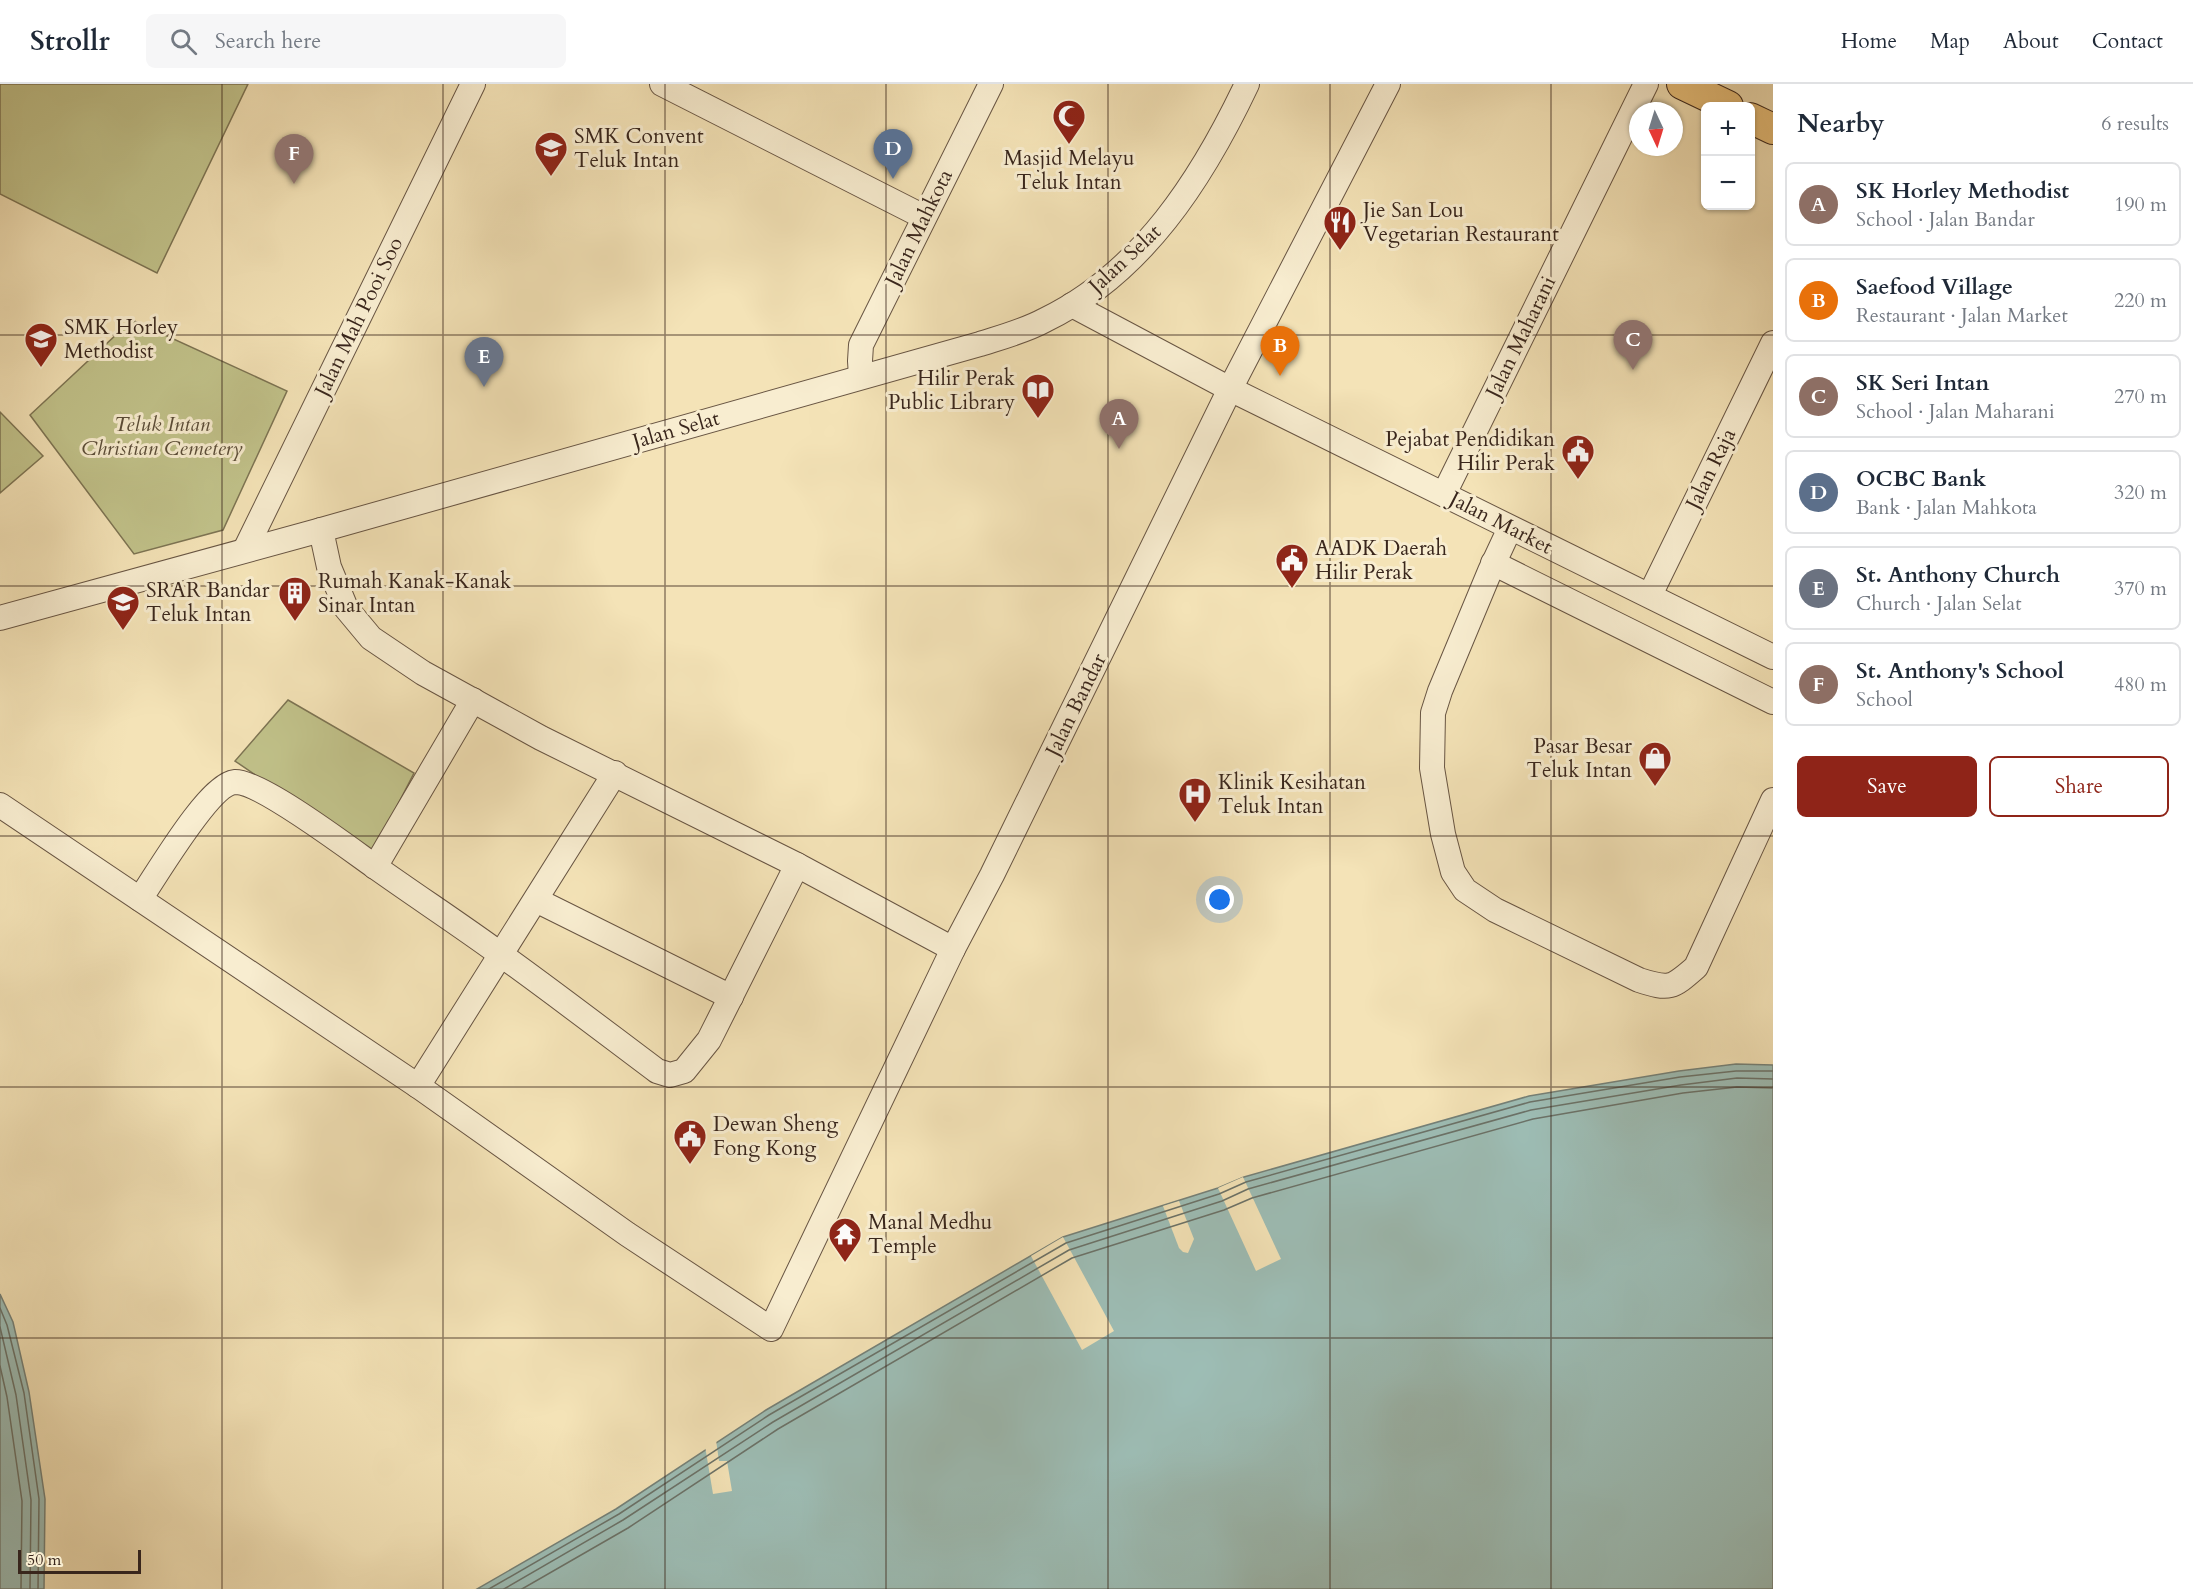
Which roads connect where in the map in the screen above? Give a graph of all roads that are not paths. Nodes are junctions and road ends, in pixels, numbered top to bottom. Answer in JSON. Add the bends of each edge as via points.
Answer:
{"nodes":[{"id":1,"x":473,"y":84,"type":"edge"},
{"id":2,"x":662,"y":84,"type":"edge"},
{"id":3,"x":991,"y":84,"type":"edge"},
{"id":4,"x":1247,"y":84,"type":"edge"},
{"id":5,"x":1388,"y":84,"type":"edge"},
{"id":6,"x":1646,"y":84,"type":"edge"},
{"id":7,"x":1682,"y":84,"type":"edge"},
{"id":8,"x":1720,"y":102,"type":"edge"},
{"id":9,"x":1755,"y":120,"type":"edge"},
{"id":10,"x":1773,"y":129,"type":"edge"},
{"id":11,"x":924,"y":217,"type":"junction"},
{"id":12,"x":1072,"y":305,"type":"junction"},
{"id":13,"x":1773,"y":343,"type":"edge"},
{"id":14,"x":861,"y":376,"type":"junction"},
{"id":15,"x":1230,"y":389,"type":"junction"},
{"id":16,"x":1444,"y":494,"type":"junction"},
{"id":17,"x":1510,"y":528,"type":"junction"},
{"id":18,"x":321,"y":530,"type":"junction"},
{"id":19,"x":244,"y":550,"type":"junction"},
{"id":20,"x":1493,"y":563,"type":"junction"},
{"id":21,"x":1650,"y":596,"type":"junction"},
{"id":22,"x":0,"y":618,"type":"edge"},
{"id":23,"x":1773,"y":657,"type":"edge"},
{"id":24,"x":473,"y":700,"type":"junction"},
{"id":25,"x":1773,"y":702,"type":"edge"},
{"id":26,"x":615,"y":773,"type":"junction"},
{"id":27,"x":1773,"y":800,"type":"edge"},
{"id":28,"x":0,"y":805,"type":"edge"},
{"id":29,"x":797,"y":865,"type":"junction"},
{"id":30,"x":375,"y":867,"type":"junction"},
{"id":31,"x":140,"y":899,"type":"junction"},
{"id":32,"x":536,"y":900,"type":"junction"},
{"id":33,"x":953,"y":949,"type":"junction"},
{"id":34,"x":501,"y":955,"type":"junction"},
{"id":35,"x":731,"y":998,"type":"junction"},
{"id":36,"x":418,"y":1086,"type":"junction"}],
"edges":[{"from":1,"to":19,"type":"street","name":"Jalan Mah Pooi Soo"},
{"from":2,"to":11,"type":"street"},
{"from":3,"to":11,"type":"street","name":"Jalan Mahkota"},
{"from":4,"to":12,"type":"street","name":"Jalan Selat","via":[[1188,191],[1166,220],[1120,269]]},
{"from":5,"to":15,"type":"street","name":"Jalan Bandar"},
{"from":6,"to":16,"type":"street","name":"Jalan Maharani"},
{"from":7,"to":8,"type":"main road"},
{"from":9,"to":10,"type":"main road"},
{"from":11,"to":14,"type":"street","name":"Jalan Mahkota","via":[[861,345]]},
{"from":12,"to":14,"type":"street","name":"Jalan Selat","via":[[1011,334]]},
{"from":12,"to":15,"type":"street","name":"Jalan Market"},
{"from":13,"to":21,"type":"street","name":"Jalan Raja"},
{"from":14,"to":18,"type":"street","name":"Jalan Selat"},
{"from":15,"to":16,"type":"street","name":"Jalan Market"},
{"from":15,"to":33,"type":"street","name":"Jalan Bandar"},
{"from":16,"to":17,"type":"street","name":"Jalan Market"},
{"from":17,"to":20,"type":"street"},
{"from":17,"to":21,"type":"street","name":"Jalan Market"},
{"from":18,"to":19,"type":"street","name":"Jalan Selat"},
{"from":18,"to":24,"type":"street","via":[[340,596],[371,639]]},
{"from":19,"to":22,"type":"street","name":"Jalan Selat"},
{"from":20,"to":25,"type":"street"},
{"from":20,"to":27,"type":"street","via":[[1433,713],[1436,798],[1453,872],[1465,891],[1495,910],[1639,980],[1662,987],[1679,982],[1696,967]]},
{"from":21,"to":23,"type":"street","name":"Jalan Market"},
{"from":24,"to":26,"type":"street"},
{"from":24,"to":30,"type":"street"},
{"from":26,"to":29,"type":"street"},
{"from":26,"to":32,"type":"street"},
{"from":28,"to":31,"type":"street"},
{"from":29,"to":33,"type":"street"},
{"from":29,"to":35,"type":"street"},
{"from":30,"to":31,"type":"street","via":[[267,793],[235,782],[220,788],[200,810]]},
{"from":30,"to":34,"type":"street"},
{"from":31,"to":36,"type":"street"},
{"from":32,"to":34,"type":"street"},
{"from":32,"to":35,"type":"street"},
{"from":33,"to":36,"type":"street","name":"Jalan Bandar","via":[[771,1329],[627,1234]]},
{"from":34,"to":35,"type":"street","via":[[657,1071],[670,1075],[684,1071],[696,1058],[710,1040]]},
{"from":34,"to":36,"type":"street"}]}
